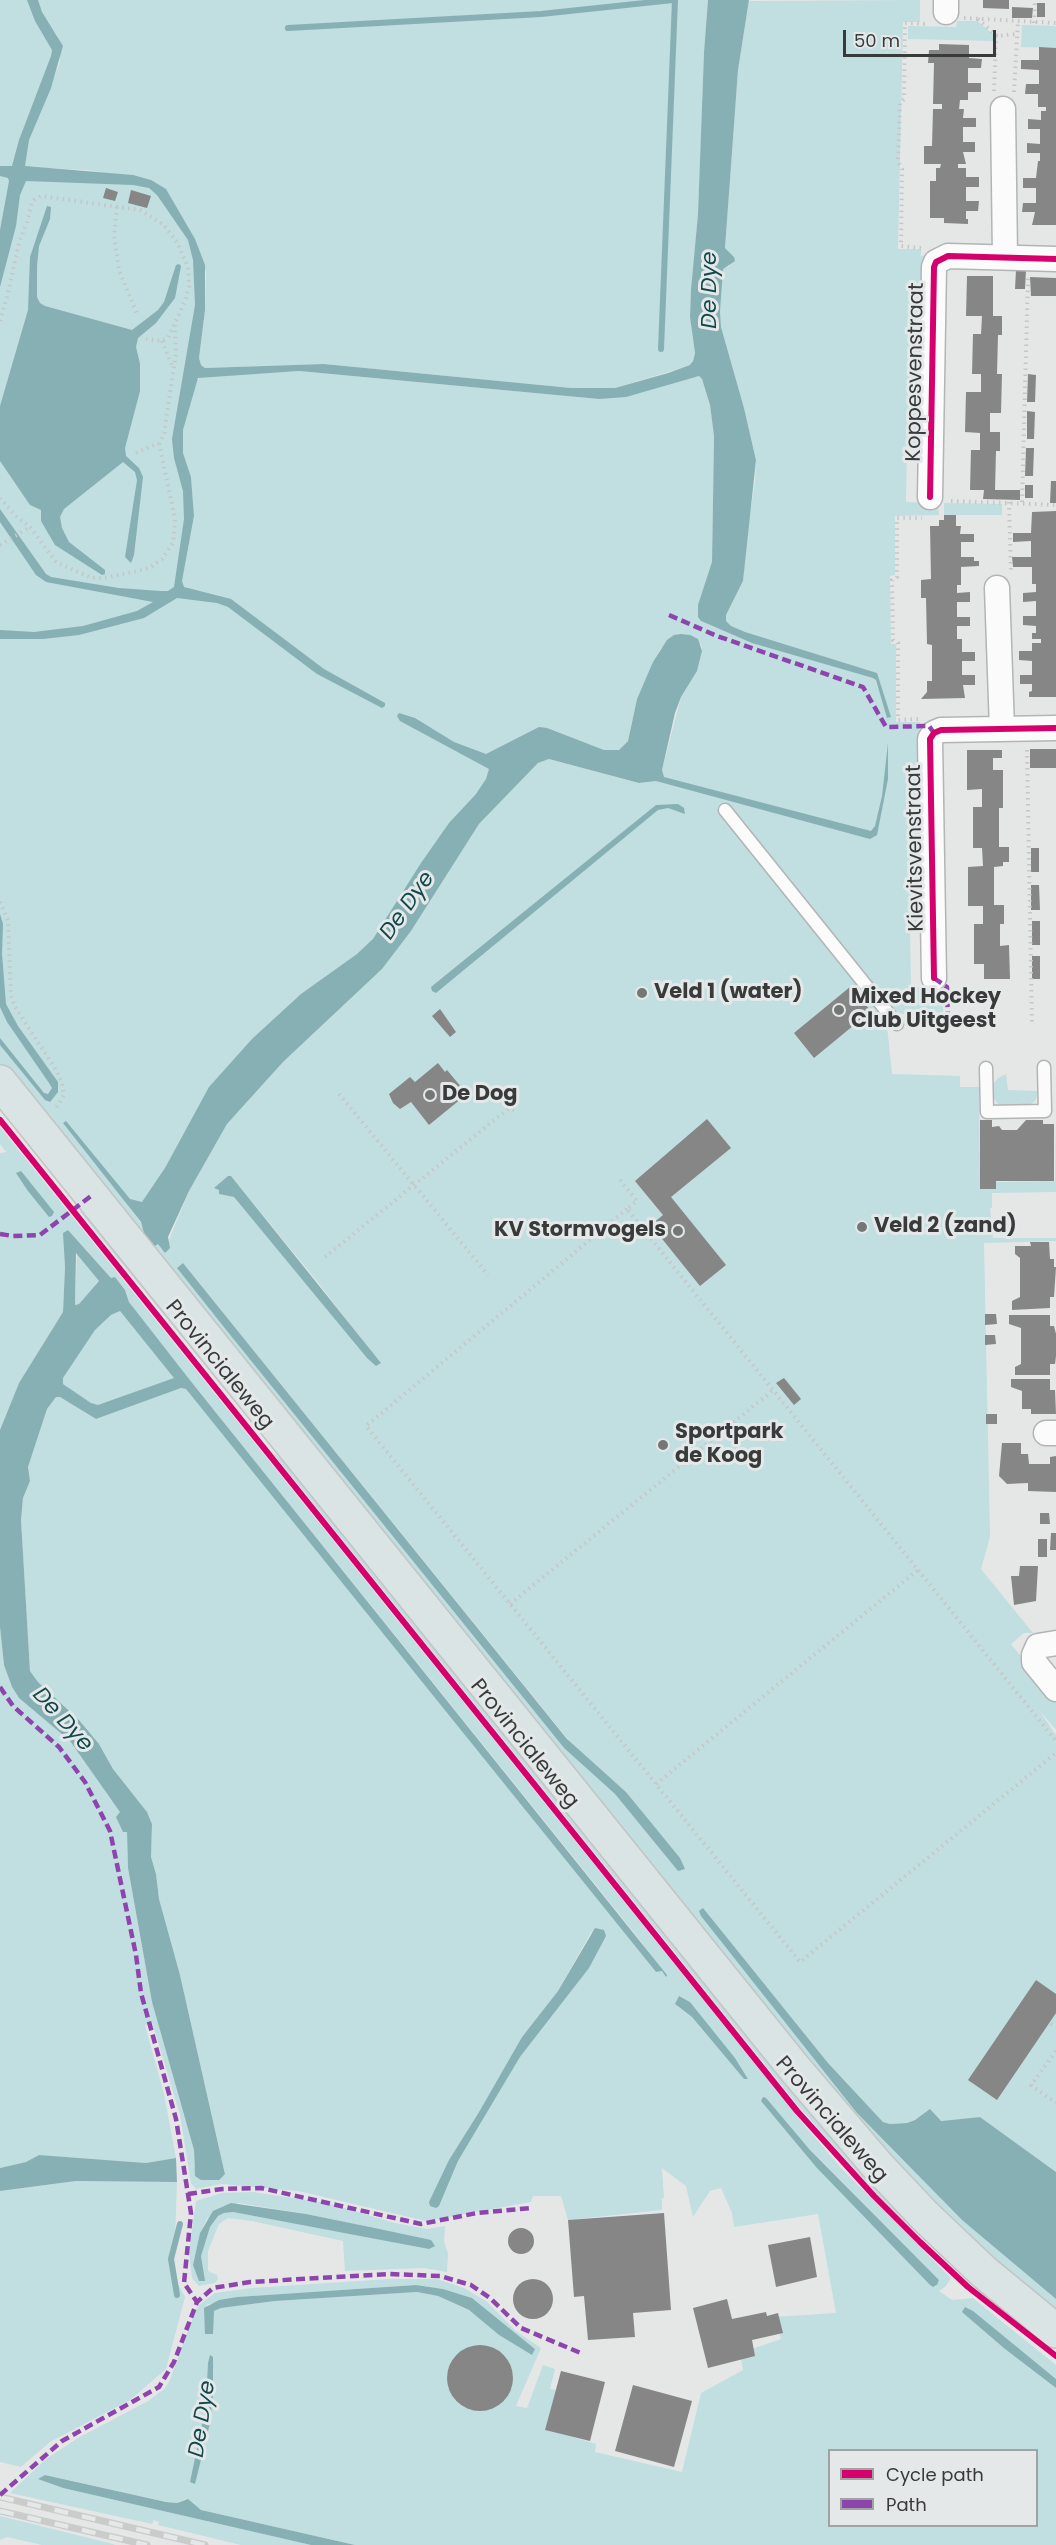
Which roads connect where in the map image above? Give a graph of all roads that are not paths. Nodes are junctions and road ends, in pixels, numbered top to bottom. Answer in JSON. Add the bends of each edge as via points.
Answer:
{"nodes":[{"id":1,"x":1003,"y":104,"type":"road end"},
{"id":2,"x":1005,"y":257,"type":"junction"},
{"id":3,"x":1056,"y":259,"type":"edge"},
{"id":4,"x":930,"y":507,"type":"road end"},
{"id":5,"x":997,"y":588,"type":"road end"},
{"id":6,"x":1056,"y":728,"type":"edge"},
{"id":7,"x":1002,"y":729,"type":"junction"},
{"id":8,"x":725,"y":810,"type":"dead end"},
{"id":9,"x":934,"y":978,"type":"dead end"},
{"id":10,"x":897,"y":1024,"type":"dead end"},
{"id":11,"x":1044,"y":1067,"type":"dead end"},
{"id":12,"x":986,"y":1068,"type":"dead end"},
{"id":13,"x":0,"y":1082,"type":"edge"},
{"id":14,"x":1056,"y":1643,"type":"edge"},
{"id":15,"x":1056,"y":1689,"type":"edge"},
{"id":16,"x":1056,"y":2331,"type":"edge"}],
"edges":[{"from":1,"to":2,"type":"street"},
{"from":2,"to":3,"type":"street","name":"Koppesvenstraat"},
{"from":2,"to":4,"type":"street","name":"Koppesvenstraat","via":[[948,256],[934,267]]},
{"from":5,"to":7,"type":"street"},
{"from":6,"to":7,"type":"street","name":"Kievitsvenstraat"},
{"from":7,"to":9,"type":"street","name":"Kievitsvenstraat","via":[[941,730],[930,739]]},
{"from":8,"to":10,"type":"lane"},
{"from":11,"to":12,"type":"lane","via":[[1045,1111],[987,1112]]},
{"from":13,"to":16,"type":"main road","name":"Provincialeweg","via":[[838,2120],[925,2216],[984,2272]]},
{"from":14,"to":15,"type":"street","via":[[1038,1646],[1034,1654],[1034,1662]]}]}
